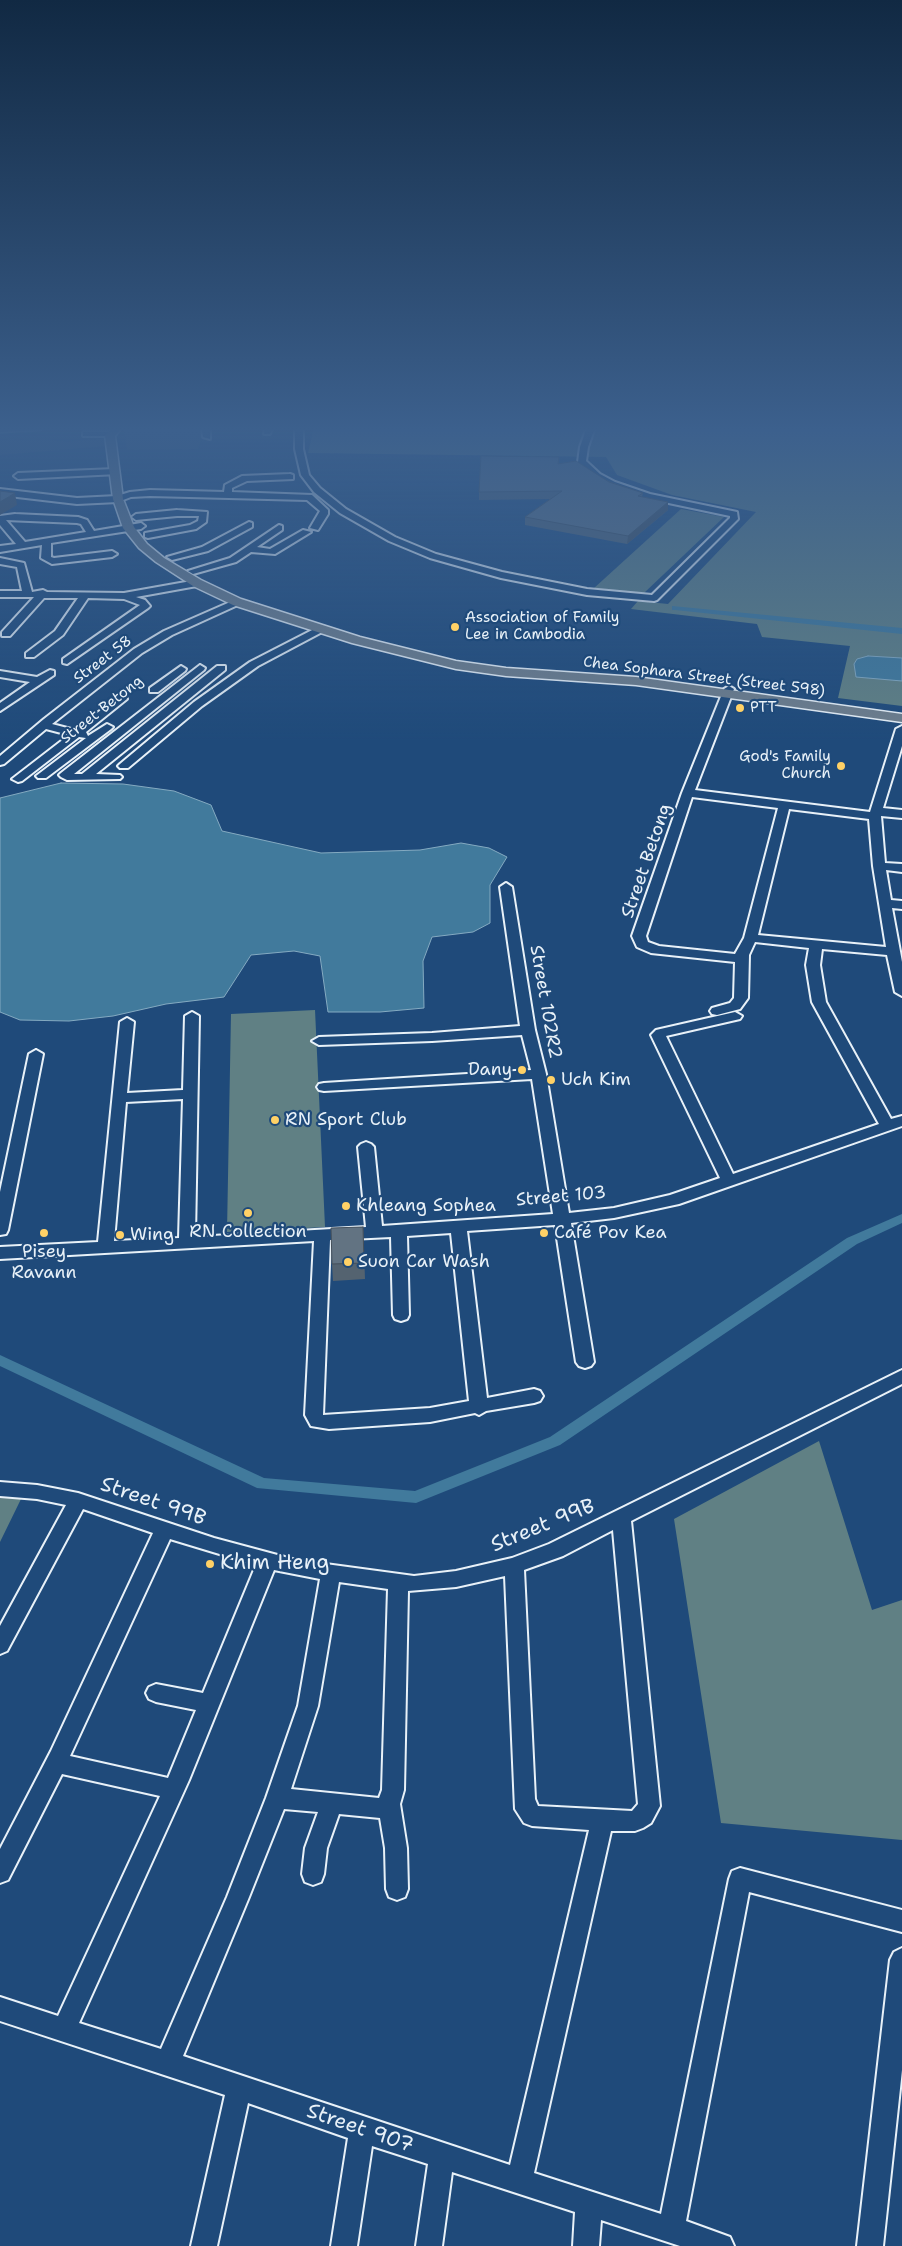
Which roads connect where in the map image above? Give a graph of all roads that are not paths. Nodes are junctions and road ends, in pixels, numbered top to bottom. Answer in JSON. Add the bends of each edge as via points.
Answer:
{"nodes":[{"id":1,"x":10,"y":532,"type":"edge"},
{"id":2,"x":106,"y":532,"type":"edge"},
{"id":3,"x":140,"y":532,"type":"edge"},
{"id":4,"x":143,"y":532,"type":"edge"},
{"id":5,"x":237,"y":532,"type":"edge"},
{"id":6,"x":274,"y":532,"type":"edge"},
{"id":7,"x":308,"y":532,"type":"edge"},
{"id":8,"x":379,"y":532,"type":"edge"},
{"id":9,"x":722,"y":532,"type":"edge"},
{"id":10,"x":92,"y":534,"type":"joint"},
{"id":11,"x":45,"y":541,"type":"junction"},
{"id":12,"x":22,"y":545,"type":"junction"},
{"id":13,"x":0,"y":549,"type":"edge"},
{"id":14,"x":250,"y":549,"type":"junction"},
{"id":15,"x":112,"y":554,"type":"dead end"},
{"id":16,"x":172,"y":557,"type":"junction"},
{"id":17,"x":0,"y":561,"type":"edge"},
{"id":18,"x":195,"y":577,"type":"junction"},
{"id":19,"x":27,"y":593,"type":"junction"},
{"id":20,"x":43,"y":593,"type":"junction"},
{"id":21,"x":0,"y":594,"type":"edge"},
{"id":22,"x":86,"y":594,"type":"junction"},
{"id":23,"x":124,"y":596,"type":"junction"},
{"id":24,"x":237,"y":602,"type":"junction"},
{"id":25,"x":320,"y":629,"type":"junction"},
{"id":26,"x":6,"y":634,"type":"dead end"},
{"id":27,"x":30,"y":655,"type":"dead end"},
{"id":28,"x":67,"y":661,"type":"dead end"},
{"id":29,"x":200,"y":668,"type":"dead end"},
{"id":30,"x":220,"y":668,"type":"dead end"},
{"id":31,"x":181,"y":669,"type":"dead end"},
{"id":32,"x":50,"y":673,"type":"dead end"},
{"id":33,"x":0,"y":674,"type":"edge"},
{"id":34,"x":166,"y":680,"type":"junction"},
{"id":35,"x":39,"y":681,"type":"junction"},
{"id":36,"x":179,"y":683,"type":"junction"},
{"id":37,"x":728,"y":692,"type":"junction"},
{"id":38,"x":122,"y":699,"type":"dead end"},
{"id":39,"x":0,"y":708,"type":"edge"},
{"id":40,"x":130,"y":709,"type":"dead end"},
{"id":41,"x":902,"y":712,"type":"edge"},
{"id":42,"x":902,"y":718,"type":"edge"},
{"id":43,"x":115,"y":720,"type":"dead end"},
{"id":44,"x":44,"y":725,"type":"junction"},
{"id":45,"x":902,"y":728,"type":"edge"},
{"id":46,"x":78,"y":734,"type":"junction"},
{"id":47,"x":93,"y":738,"type":"junction"},
{"id":48,"x":106,"y":740,"type":"junction"},
{"id":49,"x":124,"y":745,"type":"junction"},
{"id":50,"x":143,"y":750,"type":"junction"},
{"id":51,"x":0,"y":762,"type":"edge"},
{"id":52,"x":124,"y":766,"type":"dead end"},
{"id":53,"x":42,"y":776,"type":"dead end"},
{"id":54,"x":116,"y":776,"type":"dead end"},
{"id":55,"x":85,"y":777,"type":"junction"},
{"id":56,"x":18,"y":779,"type":"dead end"},
{"id":57,"x":688,"y":794,"type":"junction"},
{"id":58,"x":784,"y":806,"type":"junction"},
{"id":59,"x":876,"y":814,"type":"junction"},
{"id":60,"x":902,"y":814,"type":"edge"},
{"id":61,"x":879,"y":866,"type":"junction"},
{"id":62,"x":902,"y":868,"type":"edge"},
{"id":63,"x":506,"y":887,"type":"dead end"},
{"id":64,"x":885,"y":903,"type":"junction"},
{"id":65,"x":902,"y":905,"type":"edge"},
{"id":66,"x":751,"y":938,"type":"junction"},
{"id":67,"x":816,"y":944,"type":"junction"},
{"id":68,"x":893,"y":952,"type":"junction"},
{"id":69,"x":742,"y":955,"type":"junction"},
{"id":70,"x":902,"y":992,"type":"edge"},
{"id":71,"x":192,"y":1016,"type":"dead end"},
{"id":72,"x":734,"y":1016,"type":"dead end"},
{"id":73,"x":680,"y":1019,"type":"dead end"},
{"id":74,"x":127,"y":1022,"type":"dead end"},
{"id":75,"x":528,"y":1030,"type":"junction"},
{"id":76,"x":319,"y":1041,"type":"dead end"},
{"id":77,"x":36,"y":1054,"type":"dead end"},
{"id":78,"x":539,"y":1074,"type":"junction"},
{"id":79,"x":324,"y":1088,"type":"dead end"},
{"id":80,"x":189,"y":1094,"type":"junction"},
{"id":81,"x":120,"y":1098,"type":"junction"},
{"id":82,"x":895,"y":1123,"type":"edge"},
{"id":83,"x":366,"y":1147,"type":"dead end"},
{"id":84,"x":729,"y":1181,"type":"junction"},
{"id":85,"x":561,"y":1219,"type":"junction"},
{"id":86,"x":458,"y":1226,"type":"junction"},
{"id":87,"x":0,"y":1230,"type":"edge"},
{"id":88,"x":399,"y":1231,"type":"junction"},
{"id":89,"x":375,"y":1232,"type":"junction"},
{"id":90,"x":322,"y":1235,"type":"junction"},
{"id":91,"x":187,"y":1243,"type":"junction"},
{"id":92,"x":106,"y":1247,"type":"junction"},
{"id":93,"x":0,"y":1254,"type":"edge"},
{"id":94,"x":401,"y":1315,"type":"dead end"},
{"id":95,"x":585,"y":1362,"type":"dead end"},
{"id":96,"x":902,"y":1376,"type":"edge"},
{"id":97,"x":534,"y":1396,"type":"dead end"},
{"id":98,"x":479,"y":1408,"type":"junction"},
{"id":99,"x":0,"y":1489,"type":"edge"},
{"id":100,"x":78,"y":1500,"type":"junction"},
{"id":101,"x":621,"y":1519,"type":"junction"},
{"id":102,"x":164,"y":1529,"type":"junction"},
{"id":103,"x":267,"y":1562,"type":"junction"},
{"id":104,"x":514,"y":1566,"type":"junction"},
{"id":105,"x":330,"y":1573,"type":"junction"},
{"id":106,"x":398,"y":1582,"type":"junction"},
{"id":107,"x":0,"y":1645,"type":"edge"},
{"id":108,"x":156,"y":1694,"type":"dead end"},
{"id":109,"x":210,"y":1704,"type":"junction"},
{"id":110,"x":57,"y":1763,"type":"junction"},
{"id":111,"x":178,"y":1780,"type":"dead end"},
{"id":112,"x":276,"y":1798,"type":"junction"},
{"id":113,"x":332,"y":1804,"type":"junction"},
{"id":114,"x":390,"y":1804,"type":"junction"},
{"id":115,"x":602,"y":1821,"type":"junction"},
{"id":116,"x":0,"y":1872,"type":"edge"},
{"id":117,"x":313,"y":1874,"type":"dead end"},
{"id":118,"x":397,"y":1889,"type":"dead end"},
{"id":119,"x":902,"y":1920,"type":"edge"},
{"id":120,"x":902,"y":1960,"type":"edge"},
{"id":121,"x":0,"y":2009,"type":"edge"},
{"id":122,"x":64,"y":2029,"type":"junction"},
{"id":123,"x":167,"y":2064,"type":"junction"},
{"id":124,"x":238,"y":2087,"type":"junction"},
{"id":125,"x":362,"y":2130,"type":"junction"},
{"id":126,"x":442,"y":2156,"type":"junction"},
{"id":127,"x":519,"y":2181,"type":"junction"},
{"id":128,"x":589,"y":2204,"type":"junction"},
{"id":129,"x":671,"y":2230,"type":"junction"},
{"id":130,"x":204,"y":2246,"type":"edge"},
{"id":131,"x":344,"y":2246,"type":"edge"},
{"id":132,"x":429,"y":2246,"type":"edge"},
{"id":133,"x":586,"y":2246,"type":"edge"},
{"id":134,"x":721,"y":2246,"type":"edge"},
{"id":135,"x":870,"y":2246,"type":"edge"}],
"edges":[{"from":1,"to":12,"type":"street"},
{"from":2,"to":10,"type":"street"},
{"from":3,"to":18,"type":"main road","name":"Chea Sophara Street (Street 598)","via":[[149,551]]},
{"from":4,"to":16,"type":"main road","name":"Chea Sophara Street (Street 598)"},
{"from":5,"to":16,"type":"street","via":[[206,549]]},
{"from":6,"to":14,"type":"street"},
{"from":7,"to":14,"type":"street","via":[[272,552]]},
{"from":8,"to":9,"type":"street","via":[[433,556],[501,575],[588,592],[654,598]]},
{"from":10,"to":11,"type":"street"},
{"from":11,"to":12,"type":"street"},
{"from":11,"to":15,"type":"street","via":[[46,558],[52,561]]},
{"from":12,"to":13,"type":"street"},
{"from":14,"to":18,"type":"street"},
{"from":16,"to":18,"type":"main road","name":"Chea Sophara Street (Street 598)"},
{"from":17,"to":19,"type":"street","via":[[21,565]]},
{"from":18,"to":23,"type":"street"},
{"from":18,"to":24,"type":"main road","name":"Chea Sophara Street (Street 598)"},
{"from":18,"to":37,"type":"main road","name":"Chea Sophara Street (Street 598)","via":[[254,601],[426,653],[489,665],[613,673]]},
{"from":19,"to":20,"type":"street"},
{"from":19,"to":21,"type":"street"},
{"from":20,"to":22,"type":"street"},
{"from":20,"to":26,"type":"street"},
{"from":22,"to":23,"type":"street"},
{"from":22,"to":27,"type":"street","via":[[59,633]]},
{"from":23,"to":28,"type":"street","via":[[145,606]]},
{"from":24,"to":25,"type":"main road","name":"Chea Sophara Street (Street 598)"},
{"from":24,"to":44,"type":"street","name":"Street 58","via":[[168,633],[138,651]]},
{"from":25,"to":37,"type":"main road","name":"Chea Sophara Street (Street 598)","via":[[407,654],[476,668],[611,678]]},
{"from":25,"to":50,"type":"street","via":[[254,664],[198,704]]},
{"from":29,"to":36,"type":"street"},
{"from":30,"to":49,"type":"street"},
{"from":31,"to":34,"type":"street","name":"Street Betong"},
{"from":32,"to":35,"type":"street"},
{"from":33,"to":35,"type":"street"},
{"from":34,"to":36,"type":"street"},
{"from":34,"to":40,"type":"street","name":"Street Betong"},
{"from":35,"to":39,"type":"street"},
{"from":36,"to":48,"type":"street"},
{"from":37,"to":41,"type":"main road","name":"Chea Sophara Street (Street 598)"},
{"from":37,"to":42,"type":"main road","name":"Chea Sophara Street (Street 598)"},
{"from":37,"to":57,"type":"street","name":"Street Betong"},
{"from":38,"to":46,"type":"street"},
{"from":43,"to":47,"type":"street","name":"Street Betong"},
{"from":44,"to":46,"type":"street"},
{"from":44,"to":51,"type":"street","name":"Street 58"},
{"from":45,"to":59,"type":"street"},
{"from":46,"to":47,"type":"street"},
{"from":46,"to":56,"type":"street"},
{"from":47,"to":48,"type":"street"},
{"from":47,"to":53,"type":"street","name":"Street Betong"},
{"from":48,"to":49,"type":"street"},
{"from":48,"to":55,"type":"street","via":[[64,775]]},
{"from":49,"to":50,"type":"street"},
{"from":49,"to":55,"type":"street"},
{"from":50,"to":52,"type":"street"},
{"from":54,"to":55,"type":"street"},
{"from":57,"to":58,"type":"street"},
{"from":57,"to":69,"type":"street","name":"Street Betong","via":[[639,936],[642,944],[656,950],[737,958]]},
{"from":58,"to":59,"type":"street"},
{"from":58,"to":66,"type":"street"},
{"from":59,"to":60,"type":"street"},
{"from":59,"to":61,"type":"street"},
{"from":61,"to":62,"type":"street"},
{"from":61,"to":64,"type":"street"},
{"from":63,"to":75,"type":"street","name":"Street 102R2"},
{"from":64,"to":65,"type":"street"},
{"from":64,"to":68,"type":"street"},
{"from":66,"to":67,"type":"street"},
{"from":66,"to":69,"type":"street"},
{"from":67,"to":68,"type":"street"},
{"from":67,"to":82,"type":"street","via":[[813,965],[820,1002]]},
{"from":68,"to":70,"type":"street"},
{"from":69,"to":73,"type":"street","via":[[741,998],[735,1006]]},
{"from":71,"to":80,"type":"street"},
{"from":72,"to":84,"type":"street","via":[[658,1035]]},
{"from":74,"to":81,"type":"street"},
{"from":75,"to":76,"type":"street","via":[[432,1038]]},
{"from":75,"to":78,"type":"street","name":"Street 102R2"},
{"from":77,"to":87,"type":"street"},
{"from":78,"to":79,"type":"street"},
{"from":78,"to":85,"type":"street","name":"Street 102R2"},
{"from":80,"to":81,"type":"street"},
{"from":80,"to":91,"type":"street"},
{"from":81,"to":92,"type":"street"},
{"from":82,"to":84,"type":"street","name":"Street 103"},
{"from":83,"to":89,"type":"street"},
{"from":84,"to":85,"type":"street","name":"Street 103","via":[[638,1209]]},
{"from":85,"to":86,"type":"street","name":"Street 103"},
{"from":85,"to":95,"type":"street","name":"Street 102R2"},
{"from":86,"to":88,"type":"street","name":"Street 103"},
{"from":86,"to":98,"type":"street"},
{"from":88,"to":89,"type":"street","name":"Street 103"},
{"from":88,"to":94,"type":"street"},
{"from":89,"to":90,"type":"street","name":"Street 103"},
{"from":90,"to":91,"type":"street","name":"Street 103"},
{"from":90,"to":98,"type":"street","via":[[314,1416],[317,1421],[430,1415]]},
{"from":91,"to":92,"type":"street","name":"Street 103"},
{"from":92,"to":93,"type":"street","name":"Street 103"},
{"from":96,"to":101,"type":"street","name":"Street 99B"},
{"from":97,"to":98,"type":"street"},
{"from":99,"to":100,"type":"street","name":"Street 99B"},
{"from":100,"to":102,"type":"street","name":"Street 99B"},
{"from":100,"to":107,"type":"street"},
{"from":101,"to":104,"type":"street","name":"Street 99B"},
{"from":101,"to":115,"type":"street","via":[[649,1806],[635,1821]]},
{"from":102,"to":103,"type":"street","name":"Street 99B"},
{"from":102,"to":110,"type":"street"},
{"from":103,"to":105,"type":"street","name":"Street 99B"},
{"from":103,"to":109,"type":"street"},
{"from":104,"to":106,"type":"street","name":"Street 99B","via":[[456,1579],[414,1584]]},
{"from":104,"to":115,"type":"street","via":[[526,1809],[532,1816]]},
{"from":105,"to":106,"type":"street","name":"Street 99B"},
{"from":105,"to":112,"type":"street","via":[[308,1706]]},
{"from":106,"to":114,"type":"street"},
{"from":108,"to":109,"type":"street"},
{"from":109,"to":111,"type":"street"},
{"from":110,"to":116,"type":"street"},
{"from":110,"to":122,"type":"street","via":[[174,1789]]},
{"from":112,"to":113,"type":"street"},
{"from":112,"to":123,"type":"street"},
{"from":113,"to":114,"type":"street","via":[[381,1808]]},
{"from":113,"to":117,"type":"street","via":[[316,1848]]},
{"from":114,"to":118,"type":"street"},
{"from":115,"to":127,"type":"street"},
{"from":119,"to":129,"type":"street","via":[[740,1879]]},
{"from":120,"to":135,"type":"street"},
{"from":121,"to":122,"type":"street","name":"Street 907"},
{"from":122,"to":123,"type":"street","name":"Street 907"},
{"from":123,"to":124,"type":"street","name":"Street 907"},
{"from":124,"to":125,"type":"street","name":"Street 907"},
{"from":124,"to":130,"type":"street"},
{"from":125,"to":126,"type":"street","name":"Street 907"},
{"from":125,"to":131,"type":"street"},
{"from":126,"to":127,"type":"street","name":"Street 907"},
{"from":126,"to":132,"type":"street"},
{"from":127,"to":128,"type":"street","name":"Street 907"},
{"from":128,"to":129,"type":"street","name":"Street 907"},
{"from":128,"to":133,"type":"street"},
{"from":129,"to":134,"type":"street","name":"Street 907"}]}
